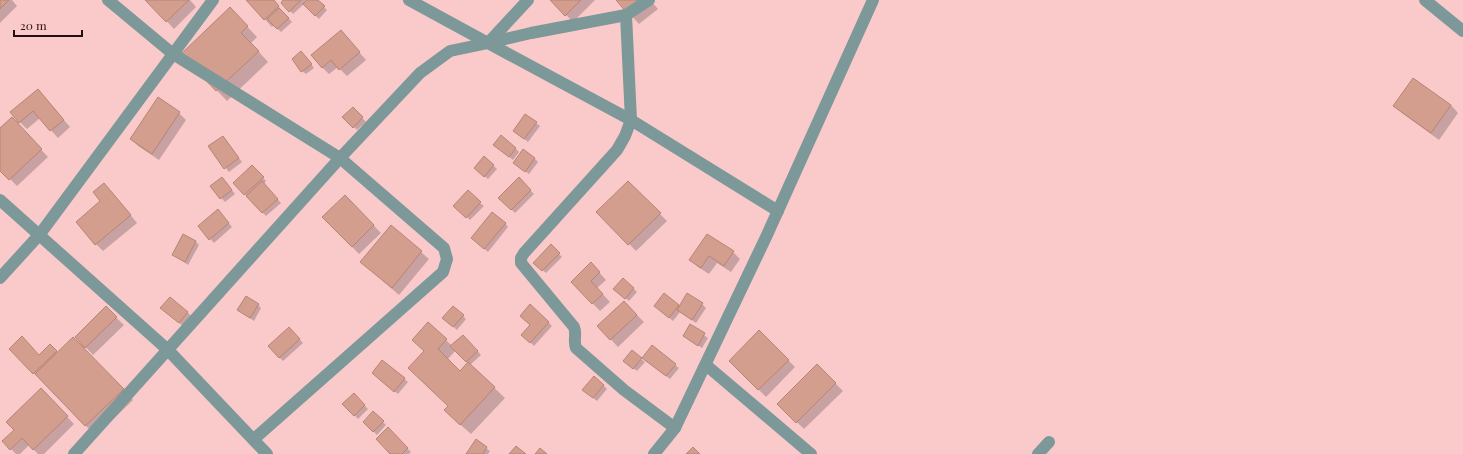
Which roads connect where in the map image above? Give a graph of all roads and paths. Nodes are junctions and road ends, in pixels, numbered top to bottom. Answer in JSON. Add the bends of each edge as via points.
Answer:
{"nodes":[{"id":1,"x":108,"y":0,"type":"edge"},
{"id":2,"x":213,"y":0,"type":"edge"},
{"id":3,"x":409,"y":0,"type":"edge"},
{"id":4,"x":528,"y":0,"type":"edge"},
{"id":5,"x":649,"y":0,"type":"edge"},
{"id":6,"x":873,"y":0,"type":"edge"},
{"id":7,"x":1426,"y":0,"type":"edge"},
{"id":8,"x":626,"y":14,"type":"junction"},
{"id":9,"x":1463,"y":31,"type":"edge"},
{"id":10,"x":488,"y":43,"type":"junction"},
{"id":11,"x":173,"y":54,"type":"junction"},
{"id":12,"x":631,"y":120,"type":"junction"},
{"id":13,"x":340,"y":158,"type":"junction"},
{"id":14,"x":0,"y":200,"type":"edge"},
{"id":15,"x":778,"y":211,"type":"junction"},
{"id":16,"x":40,"y":234,"type":"junction"},
{"id":17,"x":0,"y":278,"type":"edge"},
{"id":18,"x":168,"y":350,"type":"junction"},
{"id":19,"x":706,"y":365,"type":"junction"},
{"id":20,"x":675,"y":428,"type":"junction"},
{"id":21,"x":254,"y":439,"type":"junction"},
{"id":22,"x":1049,"y":442,"type":"dead end"},
{"id":23,"x":74,"y":454,"type":"edge"},
{"id":24,"x":267,"y":454,"type":"edge"},
{"id":25,"x":654,"y":454,"type":"edge"},
{"id":26,"x":811,"y":454,"type":"edge"},
{"id":27,"x":1038,"y":454,"type":"edge"}],
"edges":[{"from":1,"to":11,"type":"street"},
{"from":2,"to":11,"type":"street"},
{"from":3,"to":10,"type":"street"},
{"from":4,"to":10,"type":"street"},
{"from":5,"to":8,"type":"street"},
{"from":6,"to":15,"type":"street"},
{"from":7,"to":9,"type":"street"},
{"from":8,"to":10,"type":"street"},
{"from":8,"to":12,"type":"street"},
{"from":10,"to":12,"type":"street"},
{"from":10,"to":13,"type":"street","via":[[450,51],[420,73]]},
{"from":11,"to":13,"type":"street"},
{"from":11,"to":16,"type":"street"},
{"from":12,"to":15,"type":"street"},
{"from":12,"to":20,"type":"street","via":[[617,150],[524,253],[521,263],[574,328],[576,348],[624,390]]},
{"from":13,"to":18,"type":"street"},
{"from":13,"to":21,"type":"street","via":[[444,248],[447,260],[443,272]]},
{"from":14,"to":16,"type":"street"},
{"from":15,"to":19,"type":"street"},
{"from":16,"to":17,"type":"street"},
{"from":16,"to":18,"type":"street"},
{"from":18,"to":21,"type":"street"},
{"from":18,"to":23,"type":"street"},
{"from":19,"to":20,"type":"street"},
{"from":19,"to":26,"type":"street"},
{"from":20,"to":25,"type":"street"},
{"from":21,"to":24,"type":"street"},
{"from":22,"to":27,"type":"street"}]}
